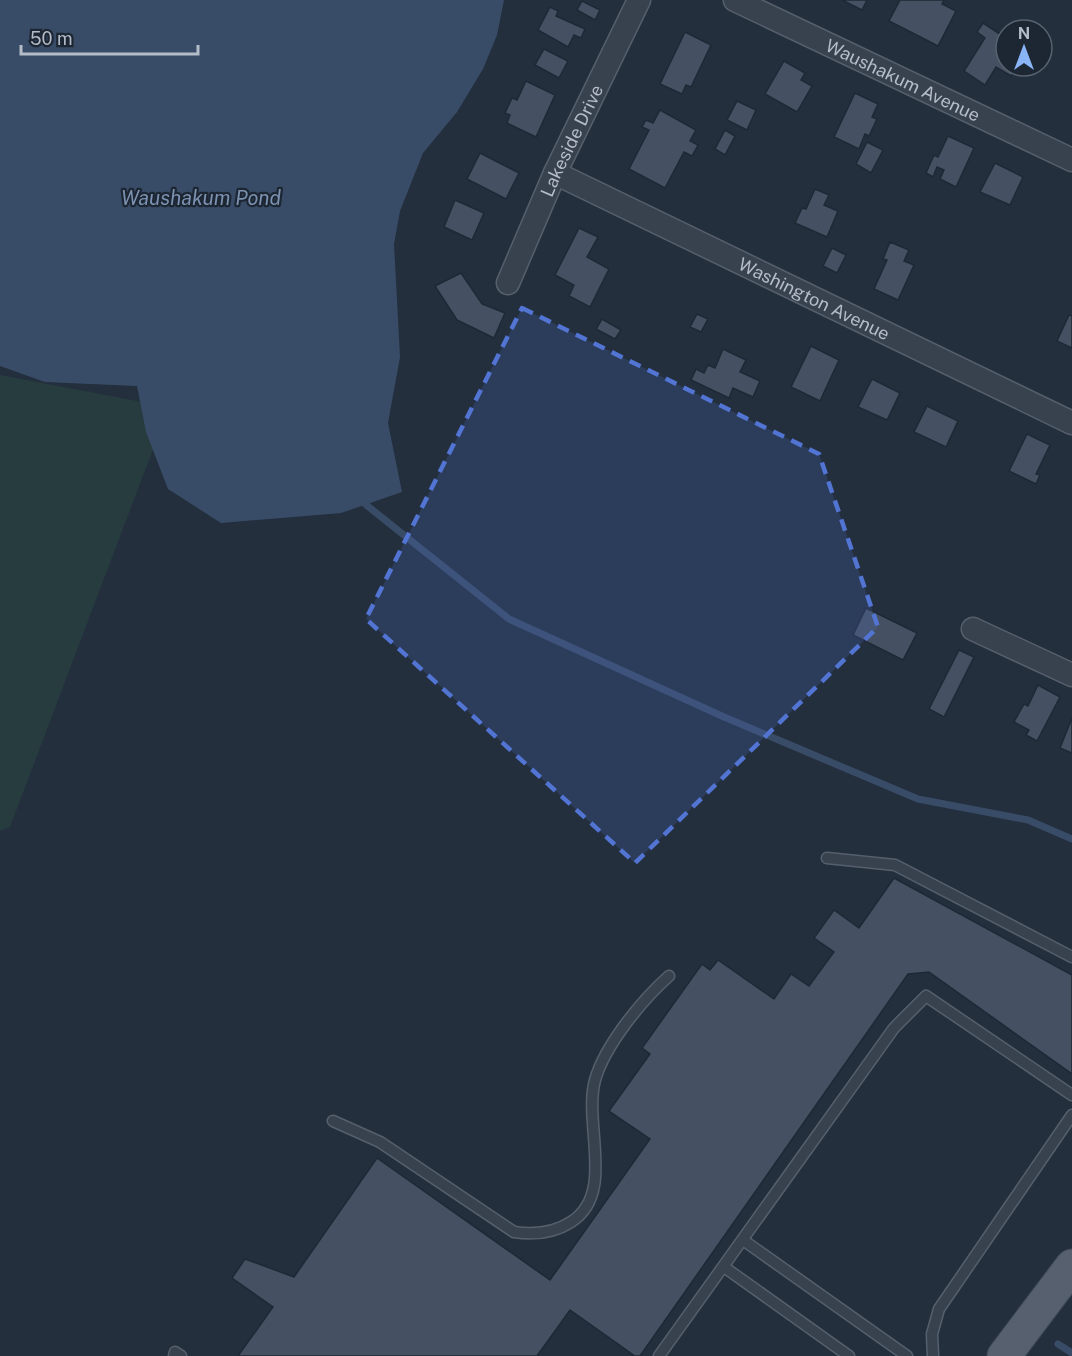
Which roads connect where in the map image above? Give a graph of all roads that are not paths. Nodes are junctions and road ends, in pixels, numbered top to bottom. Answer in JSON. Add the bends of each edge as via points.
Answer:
{"nodes":[{"id":1,"x":639,"y":0,"type":"edge"},
{"id":2,"x":735,"y":0,"type":"edge"},
{"id":3,"x":1072,"y":160,"type":"edge"},
{"id":4,"x":555,"y":173,"type":"junction"},
{"id":5,"x":508,"y":283,"type":"dead end"},
{"id":6,"x":1072,"y":423,"type":"edge"},
{"id":7,"x":973,"y":629,"type":"dead end"},
{"id":8,"x":1072,"y":675,"type":"edge"},
{"id":9,"x":827,"y":858,"type":"dead end"},
{"id":10,"x":1072,"y":957,"type":"edge"},
{"id":11,"x":669,"y":976,"type":"dead end"},
{"id":12,"x":1072,"y":1095,"type":"edge"},
{"id":13,"x":1072,"y":1115,"type":"edge"},
{"id":14,"x":333,"y":1121,"type":"dead end"},
{"id":15,"x":743,"y":1240,"type":"junction"},
{"id":16,"x":1072,"y":1266,"type":"edge"},
{"id":17,"x":724,"y":1267,"type":"junction"},
{"id":18,"x":174,"y":1356,"type":"edge"},
{"id":19,"x":181,"y":1356,"type":"edge"},
{"id":20,"x":659,"y":1356,"type":"edge"},
{"id":21,"x":849,"y":1356,"type":"edge"},
{"id":22,"x":907,"y":1356,"type":"edge"},
{"id":23,"x":933,"y":1356,"type":"edge"},
{"id":24,"x":1004,"y":1356,"type":"edge"}],
"edges":[{"from":1,"to":4,"type":"street","name":"Lakeside Drive"},
{"from":2,"to":3,"type":"street","name":"Waushakum Avenue"},
{"from":4,"to":5,"type":"street","name":"Lakeside Drive"},
{"from":4,"to":6,"type":"street","name":"Washington Avenue"},
{"from":7,"to":8,"type":"street"},
{"from":9,"to":10,"type":"lane","via":[[895,866]]},
{"from":11,"to":14,"type":"lane","via":[[632,1017],[602,1061],[591,1101],[594,1192],[579,1217],[566,1225],[540,1233],[514,1232],[380,1142]]},
{"from":12,"to":15,"type":"lane","via":[[926,996],[894,1028]]},
{"from":13,"to":23,"type":"lane","via":[[939,1309],[932,1334]]},
{"from":15,"to":17,"type":"lane"},
{"from":15,"to":22,"type":"lane"},
{"from":16,"to":24,"type":"main road"},
{"from":17,"to":20,"type":"lane"},
{"from":17,"to":21,"type":"lane"},
{"from":18,"to":19,"type":"lane","via":[[175,1352]]}]}
